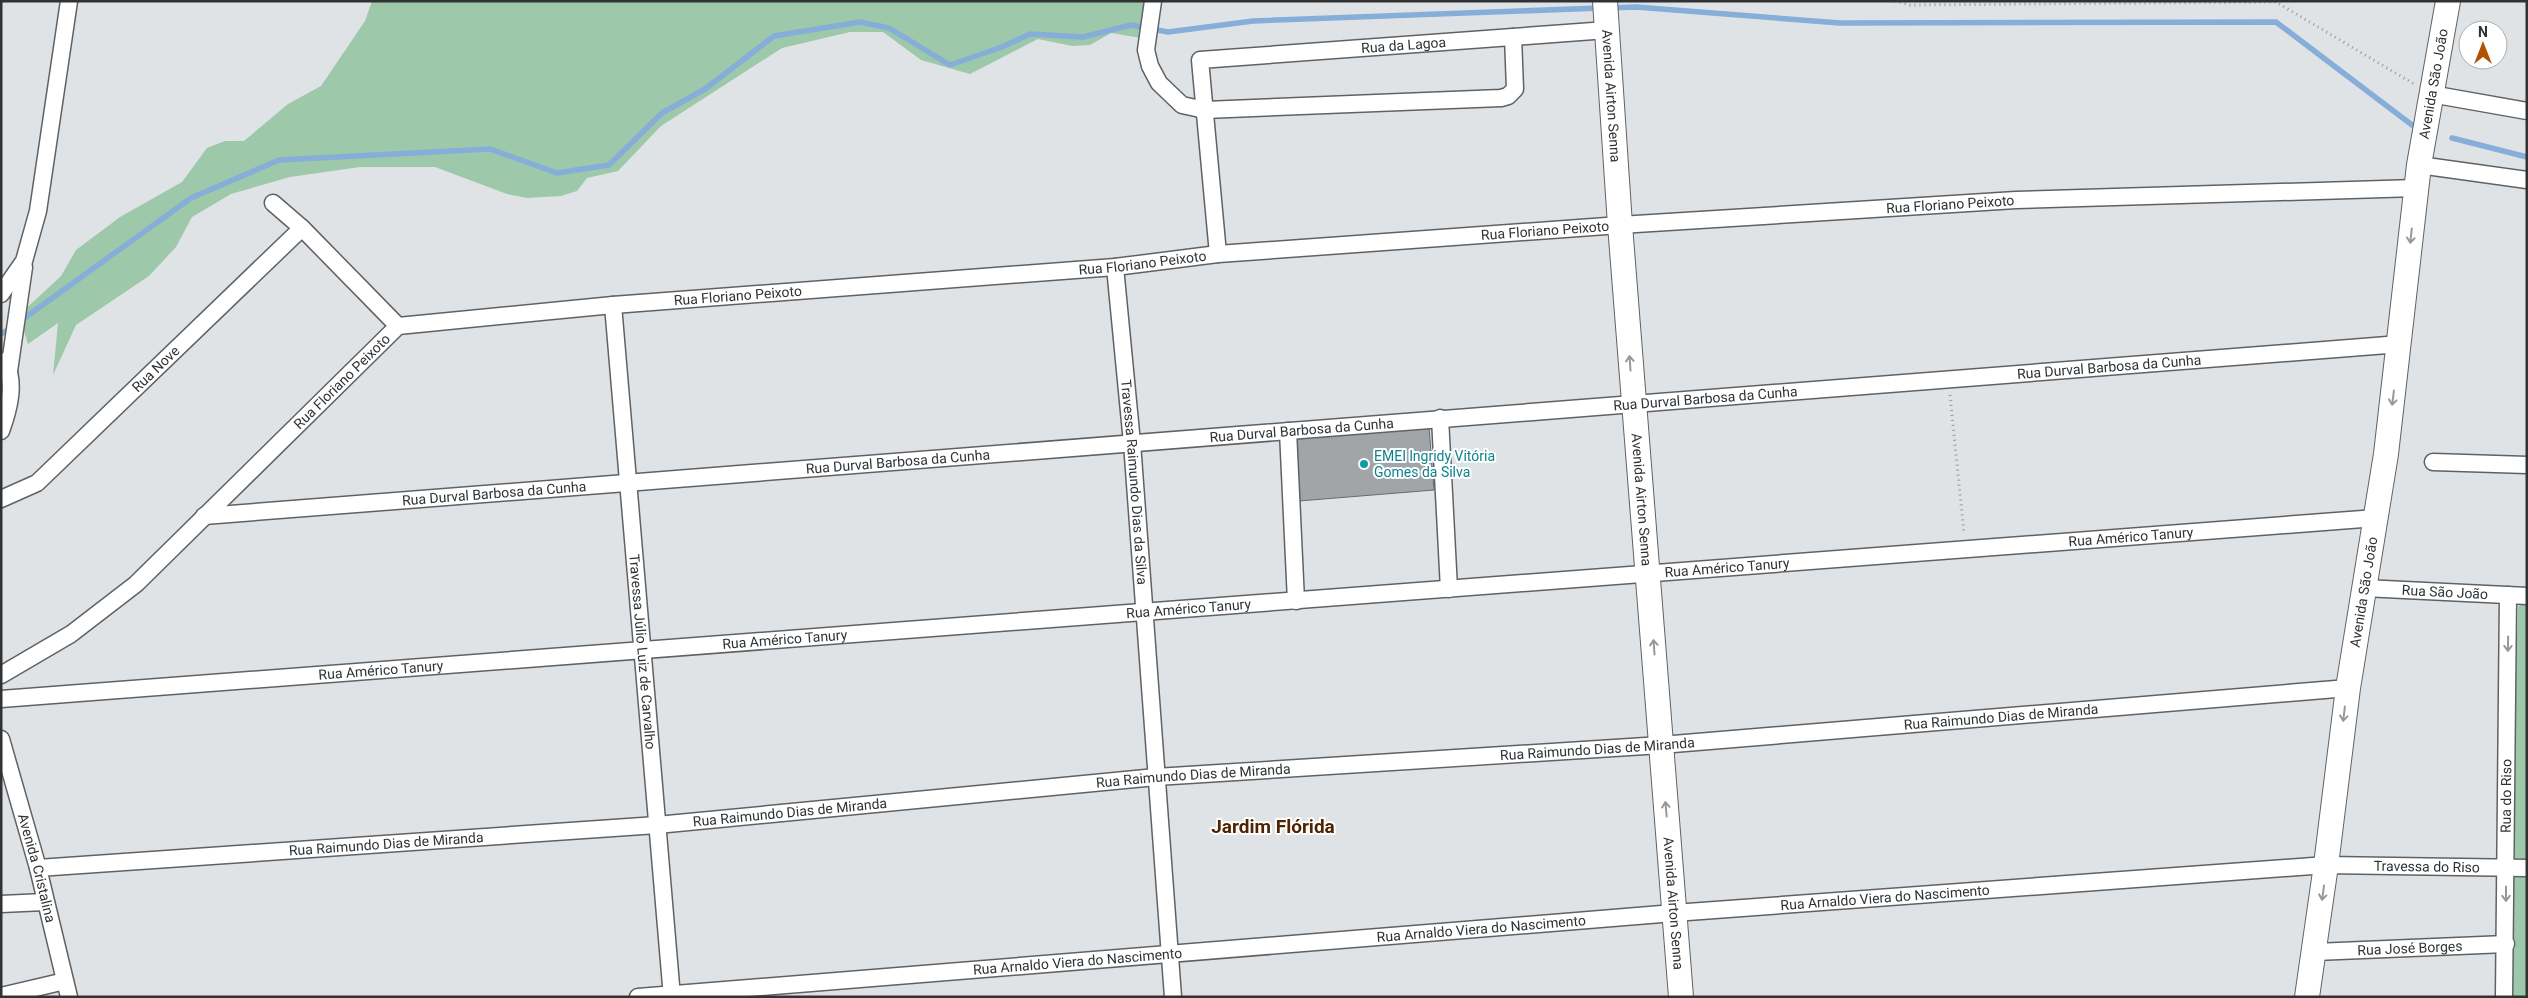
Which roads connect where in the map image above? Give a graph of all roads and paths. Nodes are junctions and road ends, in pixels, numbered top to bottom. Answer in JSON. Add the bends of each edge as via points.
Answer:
{"nodes":[{"id":1,"x":69,"y":1,"type":"edge"},
{"id":2,"x":1153,"y":1,"type":"edge"},
{"id":3,"x":1895,"y":1,"type":"edge"},
{"id":4,"x":2448,"y":1,"type":"edge"},
{"id":5,"x":1606,"y":18,"type":"edge"},
{"id":6,"x":1513,"y":37,"type":"junction"},
{"id":7,"x":2431,"y":94,"type":"junction"},
{"id":8,"x":1205,"y":110,"type":"junction"},
{"id":9,"x":2527,"y":111,"type":"edge"},
{"id":10,"x":2418,"y":176,"type":"junction"},
{"id":11,"x":2527,"y":180,"type":"edge"},
{"id":12,"x":273,"y":203,"type":"dead end"},
{"id":13,"x":1620,"y":224,"type":"junction"},
{"id":14,"x":302,"y":228,"type":"junction"},
{"id":15,"x":1218,"y":254,"type":"junction"},
{"id":16,"x":24,"y":261,"type":"junction"},
{"id":17,"x":1116,"y":268,"type":"junction"},
{"id":18,"x":1,"y":294,"type":"edge"},
{"id":19,"x":613,"y":305,"type":"junction"},
{"id":20,"x":398,"y":326,"type":"junction"},
{"id":21,"x":2400,"y":344,"type":"junction"},
{"id":22,"x":5,"y":364,"type":"edge"},
{"id":23,"x":1948,"y":379,"type":"junction"},
{"id":24,"x":1633,"y":404,"type":"junction"},
{"id":25,"x":1440,"y":418,"type":"junction"},
{"id":26,"x":1,"y":431,"type":"edge"},
{"id":27,"x":1288,"y":431,"type":"junction"},
{"id":28,"x":1132,"y":443,"type":"junction"},
{"id":29,"x":2433,"y":462,"type":"dead end"},
{"id":30,"x":2527,"y":465,"type":"edge"},
{"id":31,"x":628,"y":483,"type":"junction"},
{"id":32,"x":1,"y":499,"type":"edge"},
{"id":33,"x":204,"y":516,"type":"junction"},
{"id":34,"x":2376,"y":518,"type":"junction"},
{"id":35,"x":1966,"y":549,"type":"junction"},
{"id":36,"x":1648,"y":574,"type":"junction"},
{"id":37,"x":2364,"y":588,"type":"junction"},
{"id":38,"x":1449,"y":589,"type":"junction"},
{"id":39,"x":2508,"y":595,"type":"junction"},
{"id":40,"x":2527,"y":596,"type":"edge"},
{"id":41,"x":1296,"y":601,"type":"junction"},
{"id":42,"x":1145,"y":612,"type":"junction"},
{"id":43,"x":643,"y":650,"type":"junction"},
{"id":44,"x":1,"y":675,"type":"edge"},
{"id":45,"x":2348,"y":688,"type":"junction"},
{"id":46,"x":1,"y":699,"type":"edge"},
{"id":47,"x":1,"y":739,"type":"edge"},
{"id":48,"x":1661,"y":745,"type":"junction"},
{"id":49,"x":1156,"y":777,"type":"junction"},
{"id":50,"x":657,"y":825,"type":"junction"},
{"id":51,"x":2326,"y":865,"type":"junction"},
{"id":52,"x":38,"y":868,"type":"junction"},
{"id":53,"x":2506,"y":868,"type":"junction"},
{"id":54,"x":2527,"y":868,"type":"edge"},
{"id":55,"x":45,"y":902,"type":"junction"},
{"id":56,"x":1,"y":904,"type":"edge"},
{"id":57,"x":1674,"y":914,"type":"junction"},
{"id":58,"x":2506,"y":944,"type":"junction"},
{"id":59,"x":2315,"y":952,"type":"junction"},
{"id":60,"x":1170,"y":953,"type":"junction"},
{"id":61,"x":67,"y":989,"type":"edge"},
{"id":62,"x":672,"y":995,"type":"edge"},
{"id":63,"x":1,"y":996,"type":"edge"},
{"id":64,"x":638,"y":997,"type":"edge"},
{"id":65,"x":1173,"y":997,"type":"edge"},
{"id":66,"x":1681,"y":997,"type":"edge"},
{"id":67,"x":2307,"y":997,"type":"edge"},
{"id":68,"x":2504,"y":997,"type":"edge"}],
"edges":[{"from":1,"to":16,"type":"street","via":[[38,211]]},
{"from":2,"to":8,"type":"street","via":[[1146,50],[1150,66],[1159,82],[1182,105]]},
{"from":3,"to":7,"type":"path","via":[[1910,5],[2276,2]]},
{"from":4,"to":7,"type":"main road","name":"Avenida São João"},
{"from":5,"to":6,"type":"street","name":"Rua da Lagoa"},
{"from":5,"to":13,"type":"main road","name":"Avenida Airton Senna"},
{"from":6,"to":8,"type":"street","name":"Rua da Lagoa","via":[[1200,60]]},
{"from":6,"to":8,"type":"street","via":[[1515,89],[1501,98]]},
{"from":7,"to":9,"type":"street"},
{"from":7,"to":10,"type":"main road","name":"Avenida São João"},
{"from":8,"to":15,"type":"street"},
{"from":10,"to":11,"type":"street","name":"Rua Floriano Peixoto"},
{"from":10,"to":13,"type":"street","name":"Rua Floriano Peixoto"},
{"from":10,"to":21,"type":"main road","name":"Avenida São João","one_way":true},
{"from":12,"to":14,"type":"street"},
{"from":13,"to":15,"type":"street","name":"Rua Floriano Peixoto"},
{"from":24,"to":13,"type":"main road","name":"Avenida Airton Senna","one_way":true},
{"from":14,"to":20,"type":"street"},
{"from":14,"to":32,"type":"street","name":"Rua Nove","via":[[37,483]]},
{"from":15,"to":17,"type":"street","name":"Rua Floriano Peixoto"},
{"from":16,"to":18,"type":"street"},
{"from":16,"to":22,"type":"street"},
{"from":17,"to":19,"type":"street","name":"Rua Floriano Peixoto"},
{"from":17,"to":28,"type":"street","name":"Travessa Raimundo Dias da Silva"},
{"from":19,"to":20,"type":"street","name":"Rua Floriano Peixoto"},
{"from":19,"to":31,"type":"street","name":"Travessa Júlio Luiz de Carvalho"},
{"from":20,"to":33,"type":"street","name":"Rua Floriano Peixoto"},
{"from":21,"to":23,"type":"street","name":"Rua Durval Barbosa da Cunha"},
{"from":21,"to":34,"type":"main road","name":"Avenida São João","one_way":true},
{"from":22,"to":26,"type":"street","via":[[9,403]]},
{"from":23,"to":24,"type":"street","name":"Rua Durval Barbosa da Cunha"},
{"from":23,"to":35,"type":"path"},
{"from":24,"to":25,"type":"street","name":"Rua Durval Barbosa da Cunha"},
{"from":24,"to":36,"type":"main road","name":"Avenida Airton Senna"},
{"from":25,"to":27,"type":"street","name":"Rua Durval Barbosa da Cunha"},
{"from":25,"to":38,"type":"street"},
{"from":27,"to":28,"type":"street","name":"Rua Durval Barbosa da Cunha"},
{"from":27,"to":41,"type":"street"},
{"from":28,"to":31,"type":"street","name":"Rua Durval Barbosa da Cunha"},
{"from":28,"to":42,"type":"street","name":"Travessa Raimundo Dias da Silva"},
{"from":29,"to":30,"type":"street"},
{"from":31,"to":33,"type":"street","name":"Rua Durval Barbosa da Cunha"},
{"from":31,"to":43,"type":"street","name":"Travessa Júlio Luiz de Carvalho"},
{"from":33,"to":44,"type":"street","name":"Rua Floriano Peixoto","via":[[136,584],[71,634]]},
{"from":34,"to":35,"type":"street","name":"Rua Américo Tanury"},
{"from":34,"to":37,"type":"main road","name":"Avenida São João"},
{"from":35,"to":36,"type":"street","name":"Rua Américo Tanury"},
{"from":36,"to":38,"type":"street","name":"Rua Américo Tanury"},
{"from":48,"to":36,"type":"main road","name":"Avenida Airton Senna","one_way":true},
{"from":37,"to":39,"type":"street","name":"Rua São João"},
{"from":37,"to":45,"type":"main road","name":"Avenida São João"},
{"from":38,"to":41,"type":"street","name":"Rua Américo Tanury"},
{"from":39,"to":40,"type":"street","name":"Rua São João"},
{"from":39,"to":53,"type":"street","name":"Rua do Riso","one_way":true},
{"from":41,"to":42,"type":"street","name":"Rua Américo Tanury"},
{"from":42,"to":43,"type":"street","name":"Rua Américo Tanury"},
{"from":42,"to":49,"type":"street","name":"Travessa Raimundo Dias da Silva"},
{"from":43,"to":46,"type":"street","name":"Rua Américo Tanury"},
{"from":43,"to":50,"type":"street","name":"Travessa Júlio Luiz de Carvalho"},
{"from":45,"to":48,"type":"street","name":"Rua Raimundo Dias de Miranda"},
{"from":45,"to":51,"type":"main road","name":"Avenida São João","one_way":true},
{"from":47,"to":52,"type":"street","name":"Avenida Cristalina"},
{"from":48,"to":49,"type":"street","name":"Rua Raimundo Dias de Miranda"},
{"from":57,"to":48,"type":"main road","name":"Avenida Airton Senna","one_way":true},
{"from":49,"to":50,"type":"street","name":"Rua Raimundo Dias de Miranda"},
{"from":49,"to":60,"type":"street","name":"Travessa Raimundo Dias da Silva"},
{"from":50,"to":52,"type":"street","name":"Rua Raimundo Dias de Miranda"},
{"from":50,"to":62,"type":"street","name":"Travessa Júlio Luiz de Carvalho"},
{"from":51,"to":53,"type":"street","name":"Travessa do Riso"},
{"from":51,"to":57,"type":"street","name":"Rua Arnaldo Viera do Nascimento"},
{"from":51,"to":59,"type":"main road","name":"Avenida São João","one_way":true},
{"from":52,"to":55,"type":"street","name":"Avenida Cristalina"},
{"from":53,"to":54,"type":"street","name":"Travessa do Riso"},
{"from":53,"to":58,"type":"street","name":"Rua do Riso","one_way":true},
{"from":55,"to":56,"type":"street"},
{"from":55,"to":61,"type":"street","name":"Avenida Cristalina"},
{"from":57,"to":60,"type":"street","name":"Rua Arnaldo Viera do Nascimento"},
{"from":57,"to":66,"type":"main road","name":"Avenida Airton Senna"},
{"from":58,"to":59,"type":"street","name":"Rua José Borges"},
{"from":58,"to":68,"type":"street","name":"Rua do Riso"},
{"from":59,"to":67,"type":"main road","name":"Avenida São João"},
{"from":60,"to":62,"type":"street","name":"Rua Arnaldo Viera do Nascimento"},
{"from":60,"to":65,"type":"street","name":"Travessa Raimundo Dias da Silva"},
{"from":61,"to":63,"type":"street"},
{"from":62,"to":64,"type":"street","name":"Rua Arnaldo Viera do Nascimento"}]}
